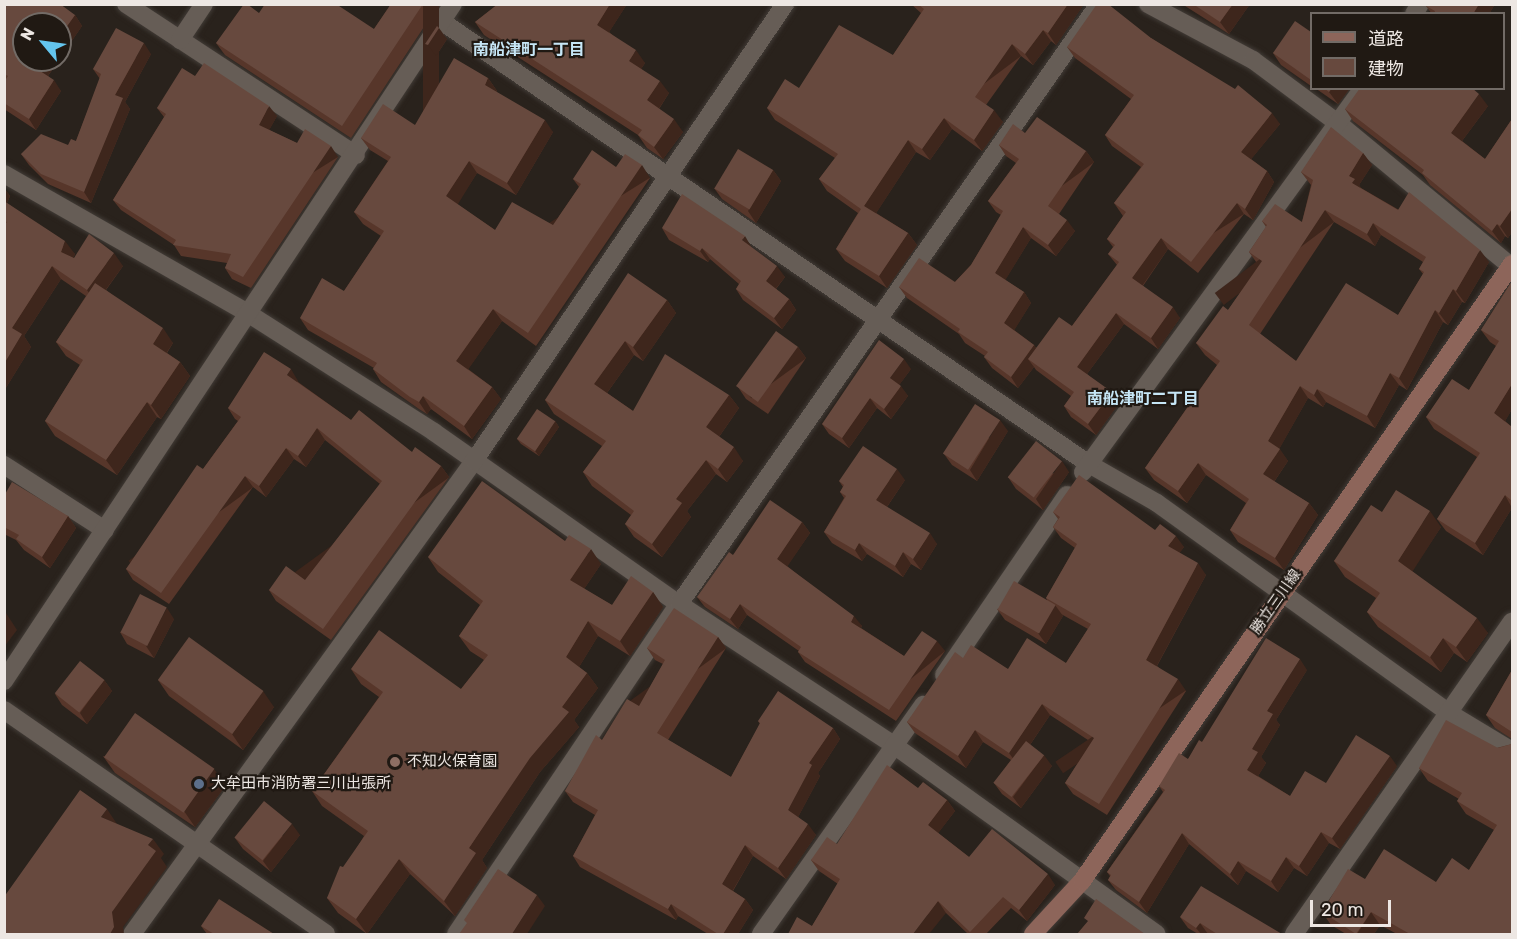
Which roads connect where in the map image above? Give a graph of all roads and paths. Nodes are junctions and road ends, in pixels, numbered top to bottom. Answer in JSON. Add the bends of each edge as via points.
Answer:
{"nodes":[{"id":1,"x":126,"y":4,"type":"edge"},
{"id":2,"x":204,"y":4,"type":"edge"},
{"id":3,"x":453,"y":4,"type":"edge"},
{"id":4,"x":785,"y":4,"type":"edge"},
{"id":5,"x":1099,"y":4,"type":"edge"},
{"id":6,"x":1148,"y":4,"type":"edge"},
{"id":7,"x":441,"y":21,"type":"junction"},
{"id":8,"x":180,"y":40,"type":"junction"},
{"id":9,"x":1362,"y":90,"type":"edge"},
{"id":10,"x":1339,"y":124,"type":"junction"},
{"id":11,"x":356,"y":155,"type":"junction"},
{"id":12,"x":4,"y":174,"type":"edge"},
{"id":13,"x":667,"y":174,"type":"junction"},
{"id":14,"x":1512,"y":266,"type":"edge"},
{"id":15,"x":249,"y":314,"type":"junction"},
{"id":16,"x":881,"y":318,"type":"junction"},
{"id":17,"x":474,"y":461,"type":"junction"},
{"id":18,"x":1089,"y":464,"type":"junction"},
{"id":19,"x":4,"y":465,"type":"edge"},
{"id":20,"x":105,"y":530,"type":"junction"},
{"id":21,"x":1281,"y":595,"type":"junction"},
{"id":22,"x":679,"y":604,"type":"junction"},
{"id":23,"x":1512,"y":621,"type":"edge"},
{"id":24,"x":4,"y":681,"type":"edge"},
{"id":25,"x":4,"y":710,"type":"edge"},
{"id":26,"x":1449,"y":713,"type":"junction"},
{"id":27,"x":895,"y":746,"type":"junction"},
{"id":28,"x":1512,"y":751,"type":"edge"},
{"id":29,"x":197,"y":844,"type":"junction"},
{"id":30,"x":1082,"y":881,"type":"junction"},
{"id":31,"x":132,"y":934,"type":"edge"},
{"id":32,"x":326,"y":934,"type":"edge"},
{"id":33,"x":456,"y":934,"type":"edge"},
{"id":34,"x":761,"y":934,"type":"edge"},
{"id":35,"x":1034,"y":934,"type":"edge"},
{"id":36,"x":1157,"y":934,"type":"edge"},
{"id":37,"x":1294,"y":934,"type":"edge"}],
"edges":[{"from":1,"to":8,"type":"street"},
{"from":2,"to":8,"type":"street"},
{"from":3,"to":7,"type":"street"},
{"from":4,"to":13,"type":"street"},
{"from":5,"to":16,"type":"street"},
{"from":6,"to":10,"type":"street","via":[[1253,60]]},
{"from":7,"to":11,"type":"street"},
{"from":7,"to":13,"type":"street"},
{"from":8,"to":11,"type":"street"},
{"from":9,"to":10,"type":"street"},
{"from":10,"to":14,"type":"street"},
{"from":10,"to":18,"type":"street"},
{"from":11,"to":15,"type":"street"},
{"from":12,"to":15,"type":"street"},
{"from":13,"to":16,"type":"street"},
{"from":13,"to":17,"type":"street"},
{"from":14,"to":21,"type":"main road","name":"勝立三川線"},
{"from":15,"to":17,"type":"street"},
{"from":15,"to":20,"type":"street"},
{"from":16,"to":18,"type":"street"},
{"from":16,"to":22,"type":"street"},
{"from":17,"to":22,"type":"street"},
{"from":17,"to":29,"type":"street"},
{"from":18,"to":21,"type":"street","via":[[1157,503]]},
{"from":18,"to":27,"type":"street"},
{"from":19,"to":20,"type":"street"},
{"from":20,"to":24,"type":"street"},
{"from":21,"to":26,"type":"street"},
{"from":21,"to":30,"type":"main road","name":"勝立三川線"},
{"from":22,"to":27,"type":"street"},
{"from":22,"to":33,"type":"street"},
{"from":23,"to":26,"type":"street"},
{"from":25,"to":29,"type":"street"},
{"from":26,"to":28,"type":"street"},
{"from":26,"to":37,"type":"street"},
{"from":27,"to":30,"type":"street"},
{"from":27,"to":34,"type":"street"},
{"from":29,"to":31,"type":"street"},
{"from":29,"to":32,"type":"street"},
{"from":30,"to":35,"type":"main road","name":"勝立三川線"},
{"from":30,"to":36,"type":"street"}]}
